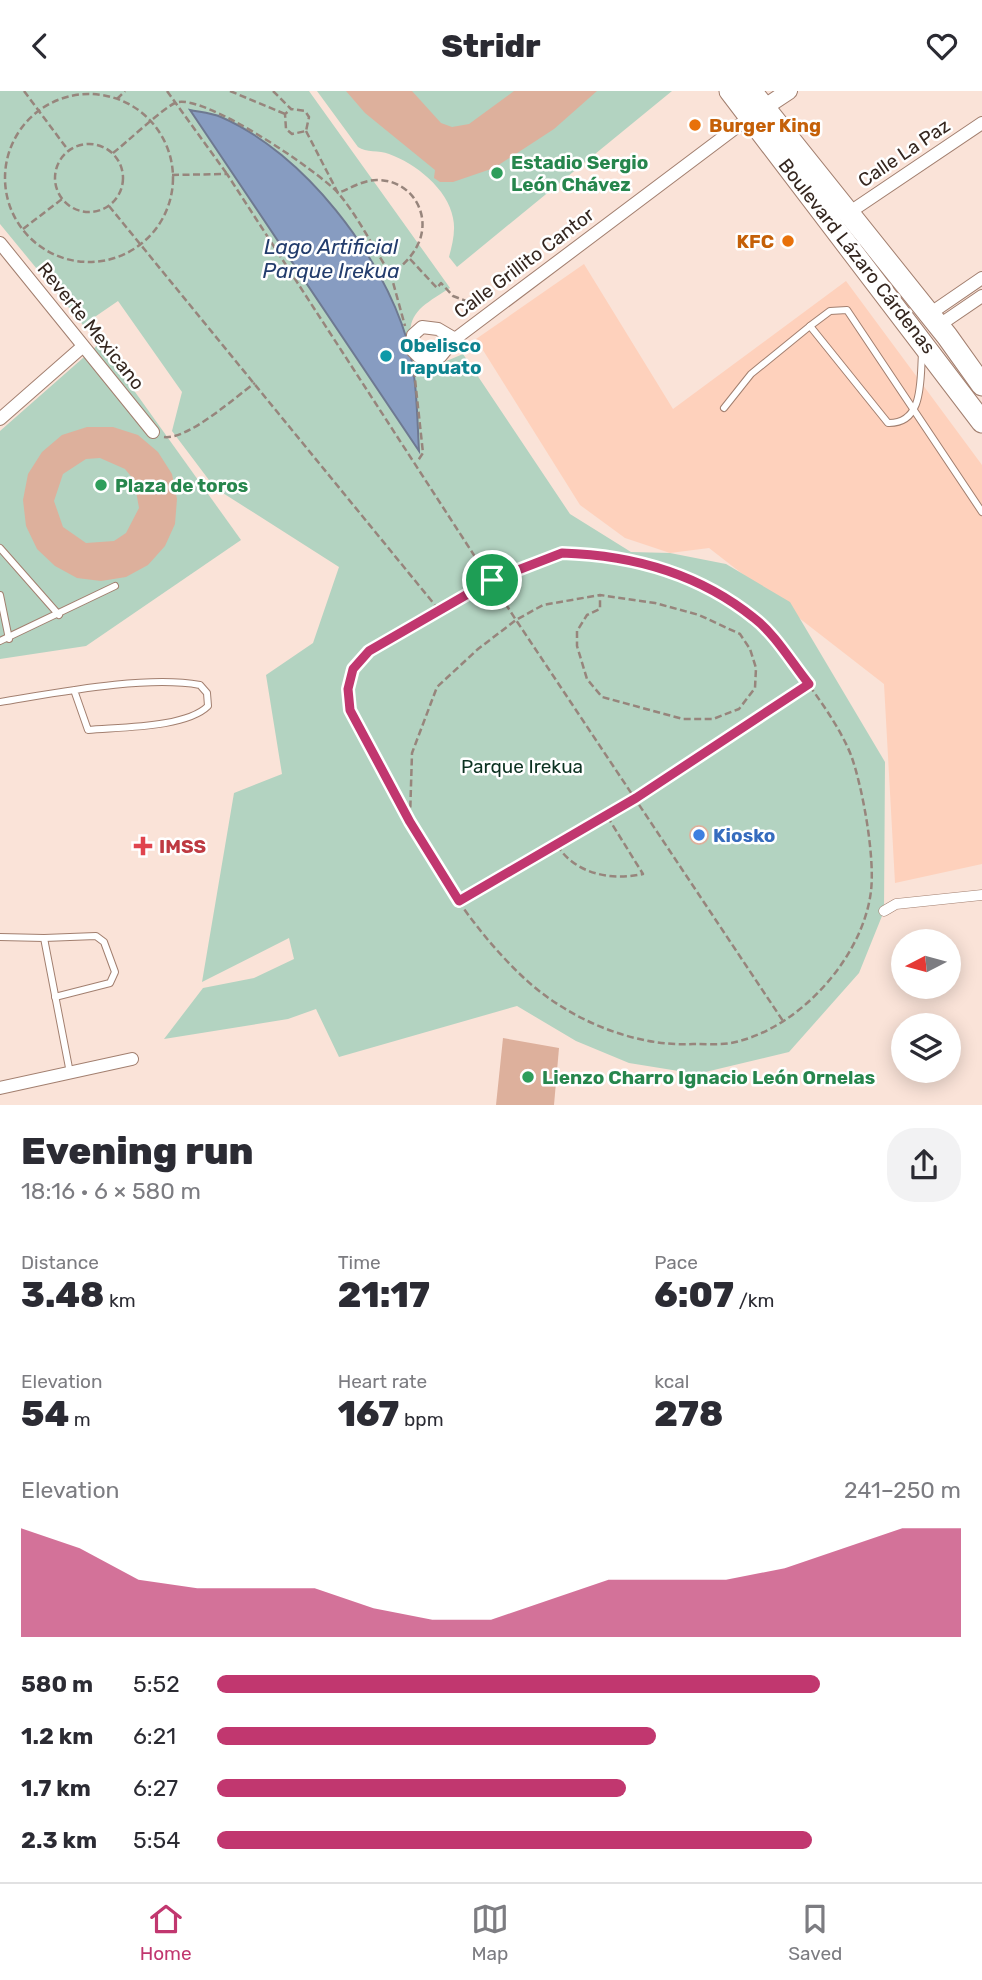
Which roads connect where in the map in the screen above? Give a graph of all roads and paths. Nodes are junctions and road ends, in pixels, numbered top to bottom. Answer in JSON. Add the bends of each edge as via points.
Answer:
{"nodes":[{"id":1,"x":24,"y":91,"type":"edge"},
{"id":2,"x":125,"y":91,"type":"edge"},
{"id":3,"x":167,"y":91,"type":"edge"},
{"id":4,"x":230,"y":91,"type":"edge"},
{"id":5,"x":273,"y":91,"type":"edge"},
{"id":6,"x":730,"y":91,"type":"edge"},
{"id":7,"x":789,"y":91,"type":"edge"},
{"id":8,"x":117,"y":99,"type":"junction"},
{"id":9,"x":175,"y":102,"type":"junction"},
{"id":10,"x":755,"y":105,"type":"edge"},
{"id":11,"x":291,"y":109,"type":"junction"},
{"id":12,"x":37,"y":112,"type":"junction"},
{"id":13,"x":285,"y":114,"type":"junction"},
{"id":14,"x":152,"y":123,"type":"junction"},
{"id":15,"x":982,"y":124,"type":"edge"},
{"id":16,"x":306,"y":131,"type":"junction"},
{"id":17,"x":69,"y":151,"type":"junction"},
{"id":18,"x":113,"y":153,"type":"junction"},
{"id":19,"x":227,"y":174,"type":"junction"},
{"id":20,"x":173,"y":175,"type":"junction"},
{"id":21,"x":338,"y":193,"type":"junction"},
{"id":22,"x":62,"y":199,"type":"junction"},
{"id":23,"x":109,"y":206,"type":"junction"},
{"id":24,"x":847,"y":214,"type":"junction"},
{"id":25,"x":22,"y":229,"type":"junction"},
{"id":26,"x":0,"y":243,"type":"edge"},
{"id":27,"x":142,"y":243,"type":"junction"},
{"id":28,"x":410,"y":259,"type":"junction"},
{"id":29,"x":391,"y":275,"type":"junction"},
{"id":30,"x":982,"y":278,"type":"edge"},
{"id":31,"x":982,"y":296,"type":"edge"},
{"id":32,"x":488,"y":314,"type":"junction"},
{"id":33,"x":933,"y":320,"type":"junction"},
{"id":34,"x":810,"y":326,"type":"junction"},
{"id":35,"x":406,"y":331,"type":"dead end"},
{"id":36,"x":456,"y":339,"type":"dead end"},
{"id":37,"x":923,"y":342,"type":"junction"},
{"id":38,"x":81,"y":348,"type":"junction"},
{"id":39,"x":413,"y":364,"type":"dead end"},
{"id":40,"x":255,"y":383,"type":"junction"},
{"id":41,"x":982,"y":385,"type":"edge"},
{"id":42,"x":724,"y":408,"type":"dead end"},
{"id":43,"x":914,"y":412,"type":"junction"},
{"id":44,"x":0,"y":419,"type":"edge"},
{"id":45,"x":982,"y":422,"type":"edge"},
{"id":46,"x":153,"y":432,"type":"joint"},
{"id":47,"x":416,"y":463,"type":"junction"},
{"id":48,"x":982,"y":512,"type":"edge"},
{"id":49,"x":0,"y":548,"type":"edge"},
{"id":50,"x":492,"y":580,"type":"junction"},
{"id":51,"x":115,"y":586,"type":"dead end"},
{"id":52,"x":0,"y":595,"type":"edge"},
{"id":53,"x":600,"y":595,"type":"junction"},
{"id":54,"x":440,"y":610,"type":"junction"},
{"id":55,"x":59,"y":615,"type":"junction"},
{"id":56,"x":516,"y":621,"type":"junction"},
{"id":57,"x":9,"y":639,"type":"junction"},
{"id":58,"x":0,"y":641,"type":"edge"},
{"id":59,"x":809,"y":684,"type":"junction"},
{"id":60,"x":74,"y":690,"type":"junction"},
{"id":61,"x":0,"y":702,"type":"edge"},
{"id":62,"x":636,"y":798,"type":"junction"},
{"id":63,"x":607,"y":816,"type":"junction"},
{"id":64,"x":410,"y":822,"type":"junction"},
{"id":65,"x":557,"y":845,"type":"junction"},
{"id":66,"x":982,"y":895,"type":"edge"},
{"id":67,"x":459,"y":901,"type":"junction"},
{"id":68,"x":884,"y":911,"type":"dead end"},
{"id":69,"x":0,"y":937,"type":"edge"},
{"id":70,"x":44,"y":938,"type":"junction"},
{"id":71,"x":55,"y":996,"type":"junction"},
{"id":72,"x":783,"y":1022,"type":"junction"},
{"id":73,"x":132,"y":1059,"type":"dead end"},
{"id":74,"x":70,"y":1073,"type":"junction"},
{"id":75,"x":0,"y":1088,"type":"edge"}],
"edges":[{"from":1,"to":12,"type":"path"},
{"from":2,"to":8,"type":"path"},
{"from":3,"to":9,"type":"path"},
{"from":4,"to":13,"type":"path"},
{"from":5,"to":11,"type":"path"},
{"from":6,"to":10,"type":"main road","name":"Boulevard Lázaro Cárdenas"},
{"from":7,"to":10,"type":"street"},
{"from":8,"to":12,"type":"path","via":[[75,95]]},
{"from":8,"to":14,"type":"path"},
{"from":9,"to":14,"type":"path"},
{"from":9,"to":19,"type":"path"},
{"from":9,"to":21,"type":"path","via":[[221,113],[288,154]]},
{"from":10,"to":24,"type":"main road","name":"Boulevard Lázaro Cárdenas"},
{"from":10,"to":32,"type":"street","name":"Calle Grillito Cantor"},
{"from":10,"to":37,"type":"main road","name":"Boulevard Lázaro Cárdenas","via":[[870,277]]},
{"from":11,"to":13,"type":"path"},
{"from":11,"to":16,"type":"path","via":[[298,108],[309,117]]},
{"from":12,"to":17,"type":"path"},
{"from":12,"to":25,"type":"path","via":[[22,127],[6,167],[11,210]]},
{"from":13,"to":16,"type":"path","via":[[286,129],[299,134]]},
{"from":14,"to":18,"type":"path"},
{"from":14,"to":20,"type":"path","via":[[170,156]]},
{"from":15,"to":24,"type":"street","name":"Calle La Paz"},
{"from":16,"to":21,"type":"path"},
{"from":17,"to":18,"type":"path","via":[[91,144]]},
{"from":17,"to":22,"type":"path","via":[[55,173]]},
{"from":18,"to":23,"type":"path","via":[[120,163],[122,187]]},
{"from":19,"to":20,"type":"path"},
{"from":19,"to":47,"type":"path"},
{"from":20,"to":27,"type":"path","via":[[165,213]]},
{"from":21,"to":28,"type":"path","via":[[379,180],[400,185],[410,193],[423,218]]},
{"from":21,"to":29,"type":"path"},
{"from":22,"to":23,"type":"path","via":[[84,212]]},
{"from":22,"to":25,"type":"path"},
{"from":23,"to":27,"type":"path"},
{"from":24,"to":33,"type":"main road","name":"Boulevard Lázaro Cárdenas"},
{"from":25,"to":27,"type":"path","via":[[38,245],[79,262],[123,255]]},
{"from":26,"to":38,"type":"street","name":"Reverte Mexicano"},
{"from":27,"to":40,"type":"path"},
{"from":28,"to":29,"type":"path"},
{"from":28,"to":32,"type":"path","via":[[437,288],[442,283],[453,296]]},
{"from":29,"to":35,"type":"path"},
{"from":30,"to":33,"type":"street"},
{"from":31,"to":33,"type":"street"},
{"from":32,"to":36,"type":"street","name":"Calle Grillito Cantor"},
{"from":33,"to":41,"type":"main road","name":"Boulevard Lázaro Cárdenas"},
{"from":34,"to":42,"type":"lane","via":[[751,374]]},
{"from":34,"to":43,"type":"lane","via":[[888,423],[899,423]]},
{"from":34,"to":43,"type":"lane","via":[[830,311],[848,310]]},
{"from":37,"to":43,"type":"lane"},
{"from":37,"to":45,"type":"main road","name":"Boulevard Lázaro Cárdenas"},
{"from":38,"to":44,"type":"street"},
{"from":38,"to":46,"type":"street","name":"Reverte Mexicano"},
{"from":39,"to":47,"type":"path","via":[[423,453]]},
{"from":40,"to":46,"type":"path","via":[[175,438]]},
{"from":40,"to":54,"type":"path"},
{"from":43,"to":48,"type":"lane"},
{"from":47,"to":50,"type":"path"},
{"from":49,"to":55,"type":"lane"},
{"from":50,"to":54,"type":"path"},
{"from":50,"to":56,"type":"path"},
{"from":50,"to":59,"type":"path","via":[[562,553],[635,560],[694,579],[755,619]]},
{"from":51,"to":55,"type":"lane"},
{"from":52,"to":57,"type":"lane"},
{"from":53,"to":53,"type":"path","via":[[699,615],[740,634],[756,667],[755,688],[739,709],[713,719],[683,719],[602,697],[579,663],[577,646],[577,631],[587,615],[600,609]]},
{"from":53,"to":56,"type":"path","via":[[544,605]]},
{"from":54,"to":64,"type":"path","via":[[369,651],[353,669],[348,689],[350,710]]},
{"from":55,"to":57,"type":"lane"},
{"from":56,"to":62,"type":"path"},
{"from":56,"to":64,"type":"path","via":[[437,687],[412,753]]},
{"from":57,"to":58,"type":"lane"},
{"from":59,"to":62,"type":"path"},
{"from":59,"to":72,"type":"path","via":[[852,756],[866,820],[871,891],[857,940],[827,986]]},
{"from":60,"to":60,"type":"lane","via":[[88,730],[165,722],[200,714],[208,706],[207,693],[200,685],[181,681]]},
{"from":60,"to":61,"type":"lane"},
{"from":62,"to":63,"type":"path"},
{"from":62,"to":72,"type":"path"},
{"from":63,"to":65,"type":"path"},
{"from":63,"to":65,"type":"path","via":[[643,874],[603,876],[578,867]]},
{"from":64,"to":67,"type":"path"},
{"from":65,"to":67,"type":"path"},
{"from":66,"to":68,"type":"street","via":[[896,904]]},
{"from":67,"to":72,"type":"path","via":[[525,979],[570,1012],[621,1035],[678,1045],[732,1043]]},
{"from":69,"to":70,"type":"lane"},
{"from":70,"to":71,"type":"lane"},
{"from":70,"to":71,"type":"lane","via":[[96,936],[104,942],[115,972],[110,983]]},
{"from":71,"to":74,"type":"lane"},
{"from":73,"to":74,"type":"street"},
{"from":74,"to":75,"type":"street"}]}
